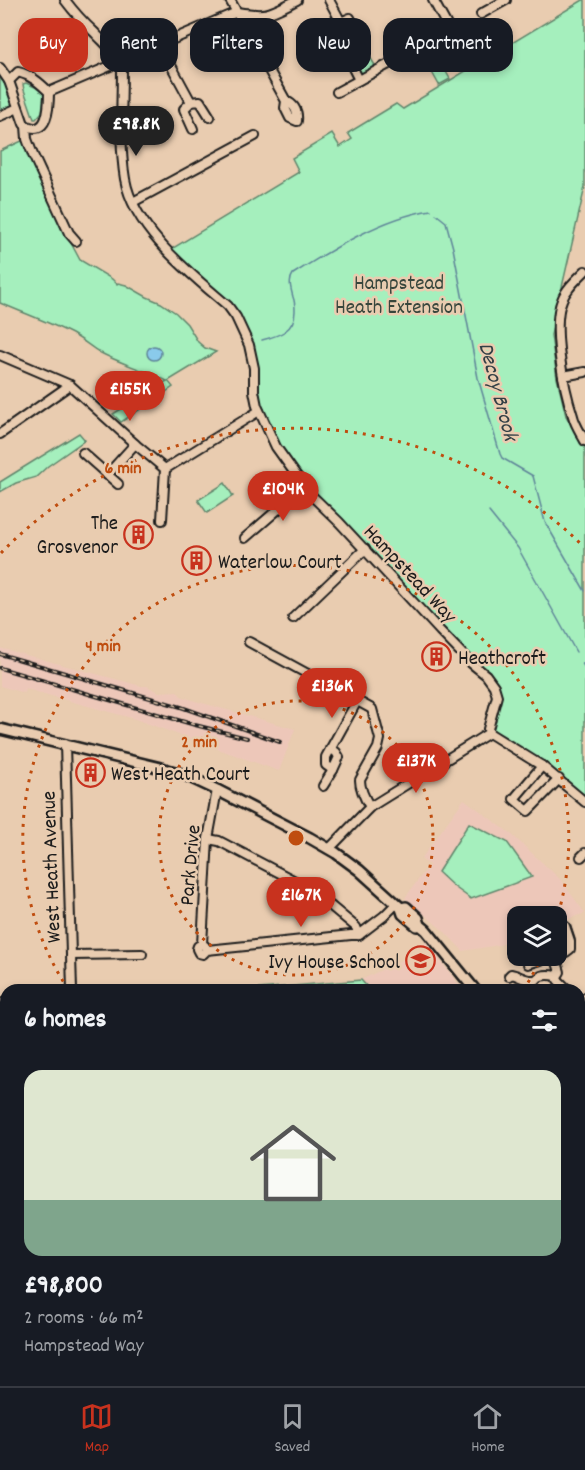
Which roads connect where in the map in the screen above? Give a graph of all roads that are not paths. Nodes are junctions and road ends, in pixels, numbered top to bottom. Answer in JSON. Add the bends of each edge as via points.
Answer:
{"nodes":[{"id":1,"x":65,"y":0,"type":"edge"},
{"id":2,"x":230,"y":0,"type":"edge"},
{"id":3,"x":297,"y":0,"type":"edge"},
{"id":4,"x":329,"y":0,"type":"edge"},
{"id":5,"x":433,"y":0,"type":"edge"},
{"id":6,"x":506,"y":0,"type":"edge"},
{"id":7,"x":237,"y":12,"type":"junction"},
{"id":8,"x":480,"y":14,"type":"dead end"},
{"id":9,"x":339,"y":18,"type":"edge"},
{"id":10,"x":178,"y":37,"type":"edge"},
{"id":11,"x":100,"y":39,"type":"edge"},
{"id":12,"x":0,"y":68,"type":"edge"},
{"id":13,"x":100,"y":71,"type":"edge"},
{"id":14,"x":122,"y":72,"type":"edge"},
{"id":15,"x":175,"y":72,"type":"edge"},
{"id":16,"x":355,"y":72,"type":"edge"},
{"id":17,"x":359,"y":80,"type":"junction"},
{"id":18,"x":9,"y":81,"type":"junction"},
{"id":19,"x":50,"y":92,"type":"junction"},
{"id":20,"x":337,"y":92,"type":"dead end"},
{"id":21,"x":286,"y":101,"type":"dead end"},
{"id":22,"x":191,"y":102,"type":"junction"},
{"id":23,"x":18,"y":108,"type":"junction"},
{"id":24,"x":0,"y":116,"type":"edge"},
{"id":25,"x":210,"y":117,"type":"dead end"},
{"id":26,"x":26,"y":126,"type":"junction"},
{"id":27,"x":193,"y":129,"type":"dead end"},
{"id":28,"x":255,"y":136,"type":"dead end"},
{"id":29,"x":133,"y":202,"type":"junction"},
{"id":30,"x":76,"y":241,"type":"dead end"},
{"id":31,"x":584,"y":274,"type":"edge"},
{"id":32,"x":0,"y":355,"type":"edge"},
{"id":33,"x":585,"y":372,"type":"edge"},
{"id":34,"x":563,"y":376,"type":"junction"},
{"id":35,"x":70,"y":385,"type":"junction"},
{"id":36,"x":259,"y":411,"type":"junction"},
{"id":37,"x":0,"y":434,"type":"edge"},
{"id":38,"x":585,"y":441,"type":"edge"},
{"id":39,"x":135,"y":444,"type":"junction"},
{"id":40,"x":83,"y":453,"type":"dead end"},
{"id":41,"x":165,"y":469,"type":"junction"},
{"id":42,"x":107,"y":475,"type":"junction"},
{"id":43,"x":118,"y":484,"type":"dead end"},
{"id":44,"x":304,"y":487,"type":"junction"},
{"id":45,"x":162,"y":520,"type":"dead end"},
{"id":46,"x":245,"y":538,"type":"dead end"},
{"id":47,"x":365,"y":549,"type":"junction"},
{"id":48,"x":293,"y":618,"type":"dead end"},
{"id":49,"x":249,"y":642,"type":"dead end"},
{"id":50,"x":357,"y":701,"type":"junction"},
{"id":51,"x":0,"y":729,"type":"edge"},
{"id":52,"x":489,"y":733,"type":"junction"},
{"id":53,"x":65,"y":744,"type":"junction"},
{"id":54,"x":330,"y":749,"type":"junction"},
{"id":55,"x":542,"y":766,"type":"junction"},
{"id":56,"x":333,"y":770,"type":"junction"},
{"id":57,"x":559,"y":779,"type":"junction"},
{"id":58,"x":323,"y":786,"type":"dead end"},
{"id":59,"x":217,"y":790,"type":"junction"},
{"id":60,"x":585,"y":802,"type":"edge"},
{"id":61,"x":370,"y":807,"type":"junction"},
{"id":62,"x":208,"y":839,"type":"junction"},
{"id":63,"x":329,"y":849,"type":"junction"},
{"id":64,"x":398,"y":906,"type":"junction"},
{"id":65,"x":567,"y":932,"type":"edge"},
{"id":66,"x":359,"y":936,"type":"junction"},
{"id":67,"x":567,"y":951,"type":"edge"},
{"id":68,"x":142,"y":954,"type":"dead end"},
{"id":69,"x":71,"y":955,"type":"junction"},
{"id":70,"x":558,"y":966,"type":"edge"},
{"id":71,"x":508,"y":976,"type":"dead end"},
{"id":72,"x":557,"y":976,"type":"junction"},
{"id":73,"x":72,"y":984,"type":"edge"},
{"id":74,"x":470,"y":984,"type":"edge"},
{"id":75,"x":562,"y":984,"type":"edge"}],
"edges":[{"from":1,"to":11,"type":"street"},
{"from":2,"to":7,"type":"street"},
{"from":3,"to":7,"type":"street","via":[[268,14]]},
{"from":4,"to":9,"type":"street"},
{"from":5,"to":17,"type":"street","via":[[450,31]]},
{"from":6,"to":8,"type":"street"},
{"from":7,"to":10,"type":"street"},
{"from":7,"to":21,"type":"street"},
{"from":12,"to":18,"type":"street"},
{"from":13,"to":19,"type":"street"},
{"from":14,"to":29,"type":"street","name":"Hampstead Way","via":[[123,155]]},
{"from":15,"to":22,"type":"street"},
{"from":16,"to":17,"type":"street"},
{"from":17,"to":20,"type":"street"},
{"from":18,"to":19,"type":"street","via":[[18,72],[27,74]]},
{"from":18,"to":23,"type":"street"},
{"from":19,"to":26,"type":"street","via":[[46,120],[36,128]]},
{"from":22,"to":25,"type":"street","via":[[200,101]]},
{"from":22,"to":27,"type":"street","via":[[184,109]]},
{"from":23,"to":24,"type":"street"},
{"from":23,"to":26,"type":"street"},
{"from":26,"to":30,"type":"street","via":[[33,155]]},
{"from":28,"to":29,"type":"street"},
{"from":29,"to":36,"type":"street","name":"Hampstead Way","via":[[147,227],[168,251],[236,317],[252,356]]},
{"from":31,"to":34,"type":"street","via":[[561,301],[558,346]]},
{"from":32,"to":35,"type":"street"},
{"from":33,"to":34,"type":"street"},
{"from":34,"to":38,"type":"street","via":[[572,414]]},
{"from":35,"to":37,"type":"street"},
{"from":35,"to":39,"type":"street"},
{"from":36,"to":41,"type":"street"},
{"from":36,"to":44,"type":"street","name":"Hampstead Way","via":[[276,447]]},
{"from":39,"to":41,"type":"street"},
{"from":39,"to":42,"type":"street"},
{"from":40,"to":42,"type":"street"},
{"from":41,"to":45,"type":"street"},
{"from":42,"to":43,"type":"street"},
{"from":44,"to":46,"type":"street"},
{"from":44,"to":47,"type":"street","name":"Hampstead Way"},
{"from":47,"to":48,"type":"street"},
{"from":47,"to":52,"type":"street","name":"Hampstead Way","via":[[491,681],[496,696]]},
{"from":49,"to":50,"type":"street"},
{"from":50,"to":54,"type":"street"},
{"from":50,"to":61,"type":"street","via":[[372,709],[380,739],[360,780]]},
{"from":51,"to":53,"type":"main road"},
{"from":52,"to":55,"type":"street"},
{"from":52,"to":61,"type":"street"},
{"from":53,"to":59,"type":"main road","via":[[185,775]]},
{"from":53,"to":69,"type":"street","name":"West Heath Avenue"},
{"from":54,"to":56,"type":"street","via":[[325,762]]},
{"from":54,"to":56,"type":"street","via":[[339,757]]},
{"from":55,"to":57,"type":"street"},
{"from":55,"to":57,"type":"street","via":[[514,799],[528,811]]},
{"from":56,"to":58,"type":"street"},
{"from":57,"to":60,"type":"street"},
{"from":59,"to":62,"type":"street","name":"Park Drive"},
{"from":59,"to":63,"type":"main road"},
{"from":61,"to":63,"type":"street"},
{"from":62,"to":66,"type":"street","via":[[297,882],[356,927]]},
{"from":62,"to":66,"type":"street","name":"Park Drive","via":[[203,948]]},
{"from":63,"to":64,"type":"main road"},
{"from":64,"to":66,"type":"street"},
{"from":64,"to":74,"type":"main road","via":[[434,938]]},
{"from":65,"to":67,"type":"street"},
{"from":68,"to":69,"type":"street"},
{"from":69,"to":73,"type":"street","name":"West Heath Avenue"},
{"from":70,"to":72,"type":"street"},
{"from":71,"to":72,"type":"street","via":[[515,974],[527,980]]},
{"from":72,"to":75,"type":"street"}]}
